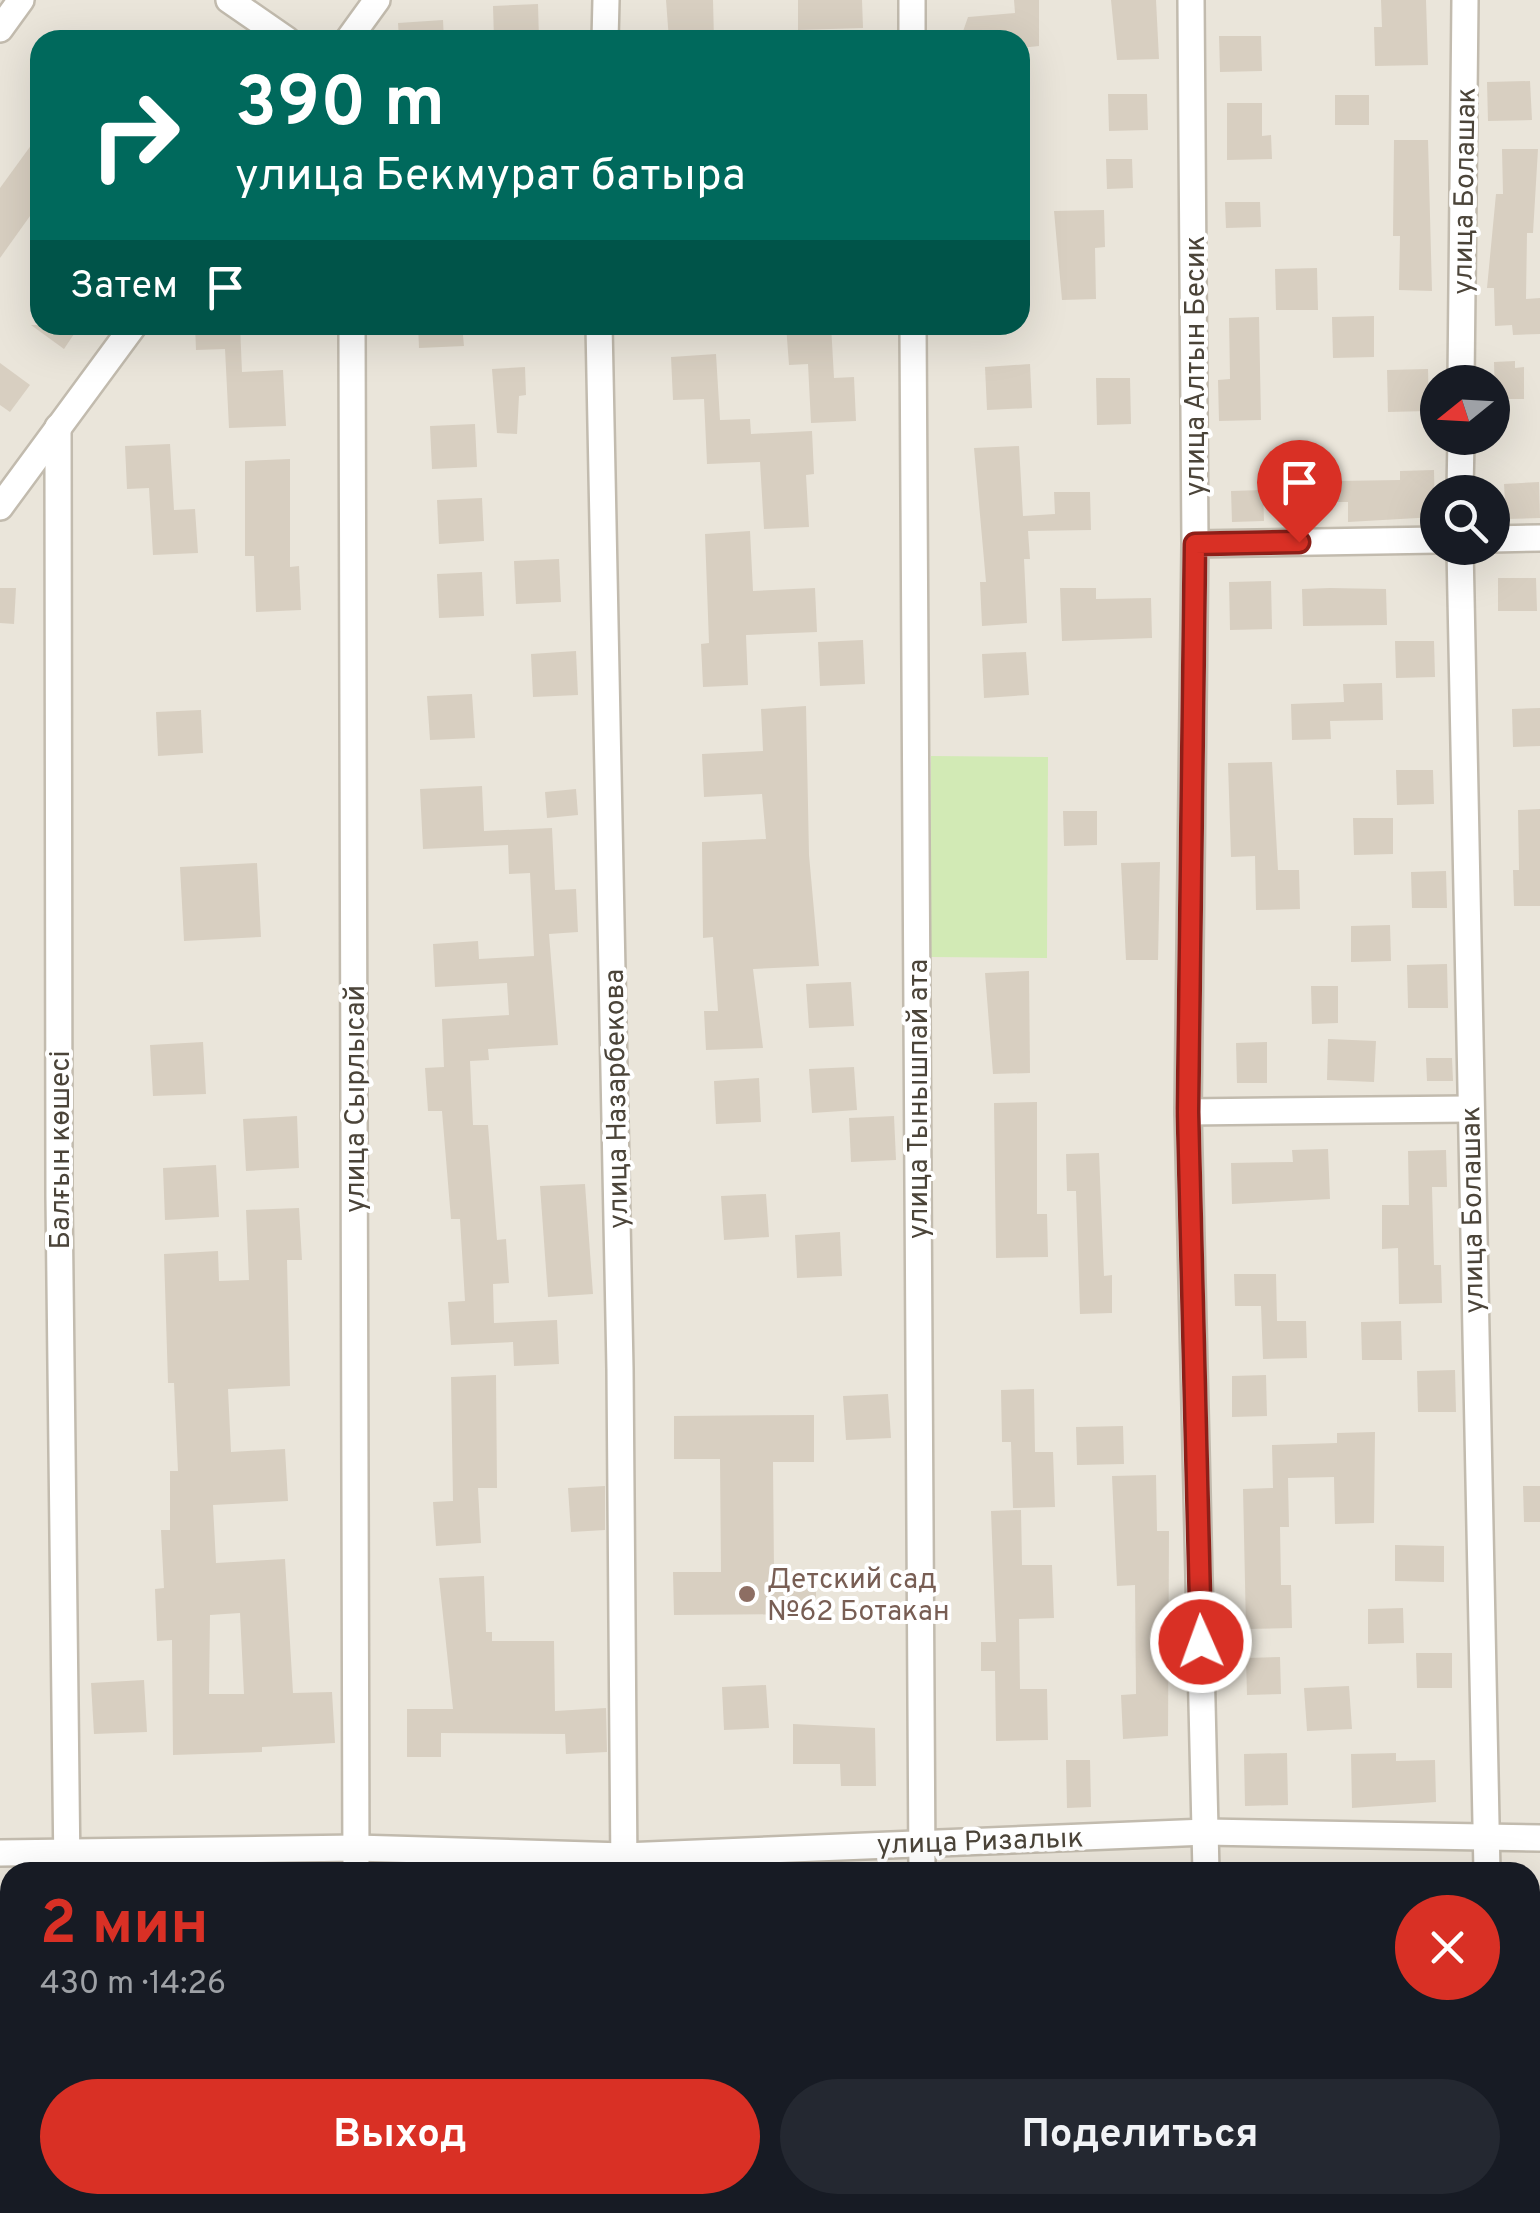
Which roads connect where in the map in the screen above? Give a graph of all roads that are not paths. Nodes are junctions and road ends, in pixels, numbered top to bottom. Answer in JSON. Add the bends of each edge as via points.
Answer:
{"nodes":[{"id":1,"x":21,"y":0,"type":"edge"},
{"id":2,"x":229,"y":0,"type":"edge"},
{"id":3,"x":377,"y":0,"type":"edge"},
{"id":4,"x":606,"y":0,"type":"edge"},
{"id":5,"x":912,"y":0,"type":"edge"},
{"id":6,"x":1191,"y":0,"type":"edge"},
{"id":7,"x":1465,"y":0,"type":"edge"},
{"id":8,"x":0,"y":29,"type":"edge"},
{"id":9,"x":272,"y":30,"type":"edge"},
{"id":10,"x":357,"y":30,"type":"edge"},
{"id":11,"x":605,"y":30,"type":"edge"},
{"id":12,"x":912,"y":30,"type":"edge"},
{"id":13,"x":127,"y":335,"type":"edge"},
{"id":14,"x":352,"y":335,"type":"edge"},
{"id":15,"x":599,"y":335,"type":"edge"},
{"id":16,"x":913,"y":335,"type":"edge"},
{"id":17,"x":1461,"y":365,"type":"edge"},
{"id":18,"x":58,"y":427,"type":"junction"},
{"id":19,"x":0,"y":507,"type":"edge"},
{"id":20,"x":1540,"y":538,"type":"edge"},
{"id":21,"x":1510,"y":539,"type":"edge"},
{"id":22,"x":1420,"y":540,"type":"edge"},
{"id":23,"x":1195,"y":544,"type":"junction"},
{"id":24,"x":1460,"y":565,"type":"edge"},
{"id":25,"x":1468,"y":1109,"type":"junction"},
{"id":26,"x":1188,"y":1112,"type":"junction"},
{"id":27,"x":1206,"y":1832,"type":"junction"},
{"id":28,"x":1540,"y":1838,"type":"edge"},
{"id":29,"x":1486,"y":1840,"type":"junction"},
{"id":30,"x":922,"y":1842,"type":"junction"},
{"id":31,"x":0,"y":1853,"type":"edge"},
{"id":32,"x":356,"y":1860,"type":"edge"},
{"id":33,"x":67,"y":1861,"type":"edge"},
{"id":34,"x":490,"y":1862,"type":"edge"},
{"id":35,"x":624,"y":1862,"type":"edge"},
{"id":36,"x":651,"y":1862,"type":"edge"},
{"id":37,"x":922,"y":1862,"type":"edge"},
{"id":38,"x":1206,"y":1862,"type":"edge"},
{"id":39,"x":1487,"y":1862,"type":"edge"}],
"edges":[{"from":1,"to":8,"type":"street"},
{"from":2,"to":9,"type":"street"},
{"from":3,"to":10,"type":"street"},
{"from":4,"to":11,"type":"street"},
{"from":5,"to":12,"type":"street"},
{"from":6,"to":23,"type":"street","name":"улица Алтын Бесик"},
{"from":7,"to":17,"type":"street","name":"улица Болашак"},
{"from":13,"to":18,"type":"street"},
{"from":14,"to":32,"type":"street","name":"улица Сырлысай"},
{"from":15,"to":35,"type":"street","name":"улица Назарбекова"},
{"from":16,"to":30,"type":"street","name":"улица Тынышпай ата"},
{"from":18,"to":19,"type":"street"},
{"from":18,"to":33,"type":"street","name":"Балғын көшесі"},
{"from":20,"to":21,"type":"street"},
{"from":22,"to":23,"type":"street"},
{"from":23,"to":26,"type":"street","name":"улица Алтын Бесик"},
{"from":24,"to":25,"type":"street","name":"улица Болашак"},
{"from":25,"to":26,"type":"street"},
{"from":25,"to":29,"type":"street","name":"улица Болашак"},
{"from":26,"to":27,"type":"street","name":"улица Алтын Бесик"},
{"from":27,"to":29,"type":"street","name":"улица Ризалык"},
{"from":27,"to":30,"type":"street","name":"улица Ризалык"},
{"from":27,"to":38,"type":"street","name":"улица Алтын Бесик"},
{"from":28,"to":29,"type":"street","name":"улица Ризалык"},
{"from":29,"to":39,"type":"street","name":"улица Болашак"},
{"from":30,"to":36,"type":"street","name":"улица Ризалык"},
{"from":30,"to":37,"type":"street","name":"улица Тынышпай ата"},
{"from":31,"to":33,"type":"street","name":"улица Ризалык"},
{"from":32,"to":33,"type":"street","name":"улица Ризалык"},
{"from":32,"to":34,"type":"street","name":"улица Ризалык"}]}
